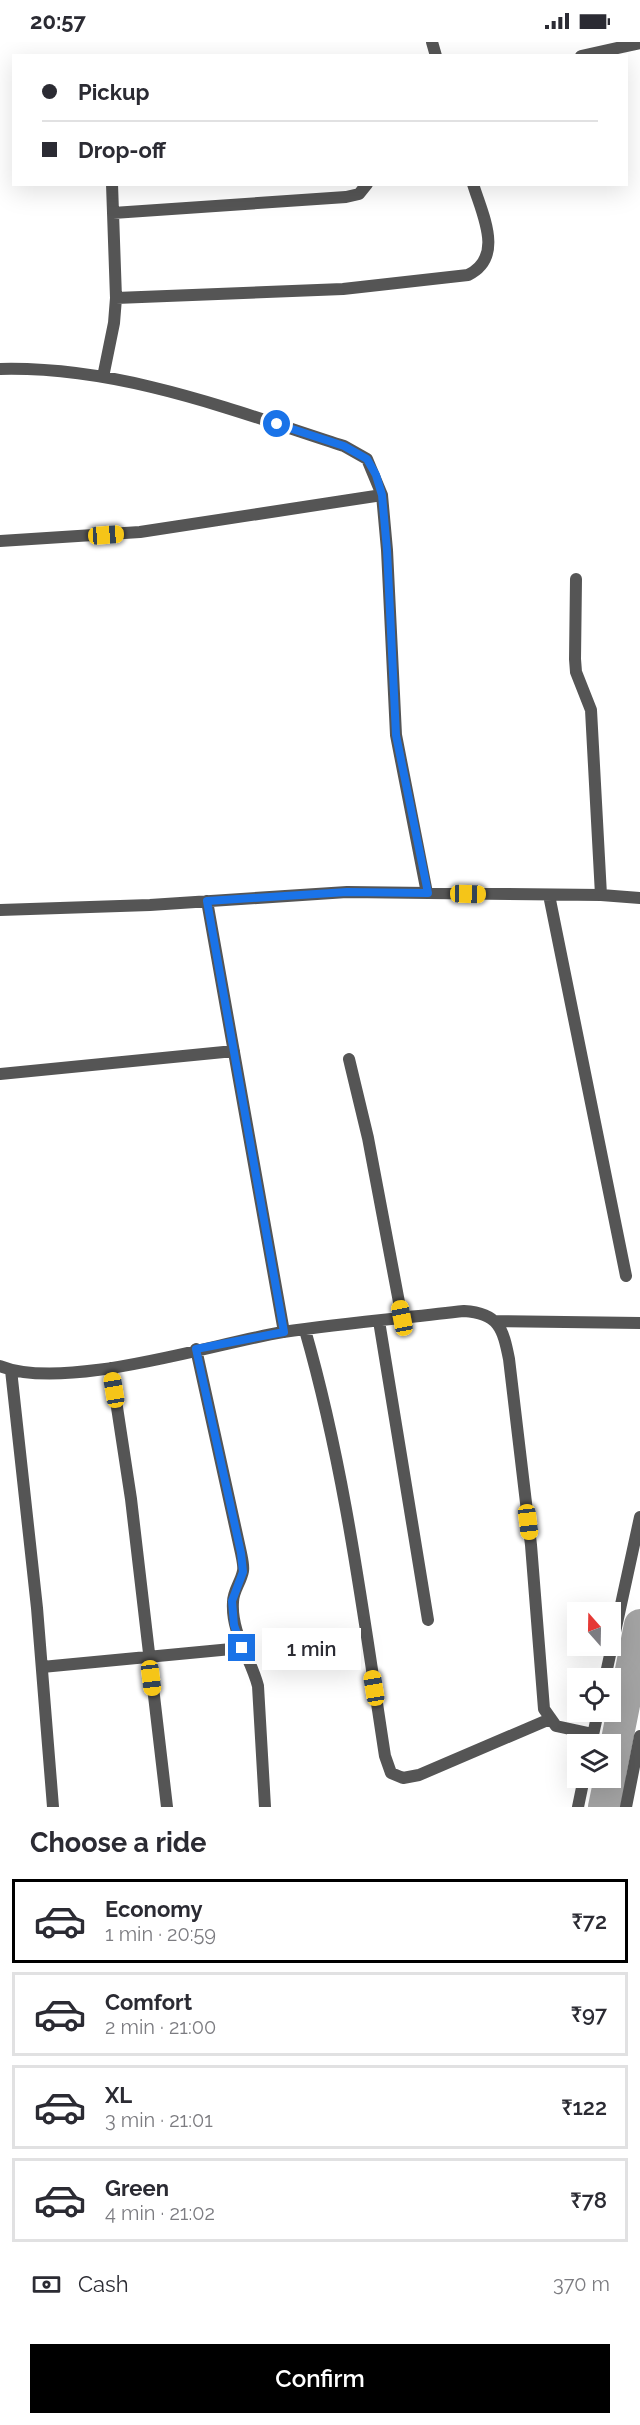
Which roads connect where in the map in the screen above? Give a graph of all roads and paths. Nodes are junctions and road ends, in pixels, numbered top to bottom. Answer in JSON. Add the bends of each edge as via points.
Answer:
{"nodes":[{"id":1,"x":640,"y":43,"type":"edge"},
{"id":2,"x":590,"y":54,"type":"edge"},
{"id":3,"x":112,"y":186,"type":"edge"},
{"id":4,"x":365,"y":186,"type":"edge"},
{"id":5,"x":474,"y":186,"type":"edge"},
{"id":6,"x":113,"y":213,"type":"junction"},
{"id":7,"x":116,"y":298,"type":"junction"},
{"id":8,"x":0,"y":369,"type":"edge"},
{"id":9,"x":103,"y":377,"type":"junction"},
{"id":10,"x":382,"y":495,"type":"junction"},
{"id":11,"x":0,"y":541,"type":"edge"},
{"id":12,"x":576,"y":579,"type":"dead end"},
{"id":13,"x":428,"y":893,"type":"junction"},
{"id":14,"x":549,"y":895,"type":"junction"},
{"id":15,"x":602,"y":895,"type":"junction"},
{"id":16,"x":640,"y":898,"type":"edge"},
{"id":17,"x":207,"y":901,"type":"junction"},
{"id":18,"x":0,"y":910,"type":"edge"},
{"id":19,"x":234,"y":1051,"type":"junction"},
{"id":20,"x":349,"y":1059,"type":"dead end"},
{"id":21,"x":0,"y":1074,"type":"edge"},
{"id":22,"x":626,"y":1276,"type":"dead end"},
{"id":23,"x":402,"y":1318,"type":"junction"},
{"id":24,"x":379,"y":1321,"type":"junction"},
{"id":25,"x":496,"y":1321,"type":"junction"},
{"id":26,"x":640,"y":1323,"type":"edge"},
{"id":27,"x":305,"y":1330,"type":"junction"},
{"id":28,"x":284,"y":1332,"type":"junction"},
{"id":29,"x":196,"y":1349,"type":"junction"},
{"id":30,"x":6,"y":1368,"type":"edge"},
{"id":31,"x":111,"y":1368,"type":"junction"},
{"id":32,"x":640,"y":1517,"type":"edge"},
{"id":33,"x":428,"y":1620,"type":"dead end"},
{"id":34,"x":242,"y":1648,"type":"junction"},
{"id":35,"x":149,"y":1657,"type":"junction"},
{"id":36,"x":42,"y":1667,"type":"junction"},
{"id":37,"x":607,"y":1668,"type":"edge"},
{"id":38,"x":550,"y":1719,"type":"junction"},
{"id":39,"x":578,"y":1734,"type":"edge"},
{"id":40,"x":640,"y":1736,"type":"edge"},
{"id":41,"x":582,"y":1788,"type":"edge"},
{"id":42,"x":53,"y":1807,"type":"edge"},
{"id":43,"x":166,"y":1807,"type":"edge"},
{"id":44,"x":265,"y":1807,"type":"edge"},
{"id":45,"x":578,"y":1807,"type":"edge"},
{"id":46,"x":626,"y":1807,"type":"edge"}],
"edges":[{"from":1,"to":2,"type":"street"},
{"from":3,"to":6,"type":"street"},
{"from":4,"to":6,"type":"street","via":[[359,194],[346,197]]},
{"from":5,"to":7,"type":"street","via":[[489,245],[486,260],[468,275],[343,289]]},
{"from":6,"to":7,"type":"street"},
{"from":7,"to":9,"type":"street"},
{"from":8,"to":9,"type":"street"},
{"from":9,"to":10,"type":"street","via":[[165,389],[344,446],[367,459]]},
{"from":10,"to":11,"type":"street","via":[[140,532]]},
{"from":10,"to":13,"type":"street","via":[[396,735]]},
{"from":12,"to":15,"type":"street","via":[[576,672],[591,710]]},
{"from":13,"to":14,"type":"street"},
{"from":13,"to":17,"type":"street","via":[[347,892]]},
{"from":14,"to":15,"type":"street"},
{"from":14,"to":22,"type":"street"},
{"from":15,"to":16,"type":"street"},
{"from":17,"to":18,"type":"street"},
{"from":17,"to":19,"type":"street"},
{"from":19,"to":21,"type":"street"},
{"from":19,"to":28,"type":"street"},
{"from":20,"to":23,"type":"street"},
{"from":23,"to":24,"type":"street"},
{"from":23,"to":25,"type":"street","via":[[464,1311],[482,1312]]},
{"from":24,"to":27,"type":"street"},
{"from":24,"to":33,"type":"street"},
{"from":25,"to":26,"type":"street"},
{"from":25,"to":38,"type":"street","via":[[509,1359],[531,1545],[544,1709]]},
{"from":27,"to":28,"type":"street"},
{"from":27,"to":38,"type":"street","via":[[326,1400],[343,1484],[385,1756],[391,1773],[403,1778],[419,1774]]},
{"from":28,"to":29,"type":"street"},
{"from":29,"to":31,"type":"street"},
{"from":29,"to":34,"type":"street","via":[[241,1553],[243,1572],[232,1601],[234,1625]]},
{"from":30,"to":31,"type":"street","via":[[52,1374]]},
{"from":30,"to":36,"type":"street"},
{"from":31,"to":35,"type":"street"},
{"from":32,"to":37,"type":"street"},
{"from":34,"to":35,"type":"street"},
{"from":34,"to":44,"type":"street","via":[[258,1686]]},
{"from":35,"to":36,"type":"street"},
{"from":35,"to":43,"type":"street"},
{"from":36,"to":42,"type":"street"},
{"from":38,"to":39,"type":"street"},
{"from":40,"to":46,"type":"street"},
{"from":41,"to":45,"type":"street"}]}
